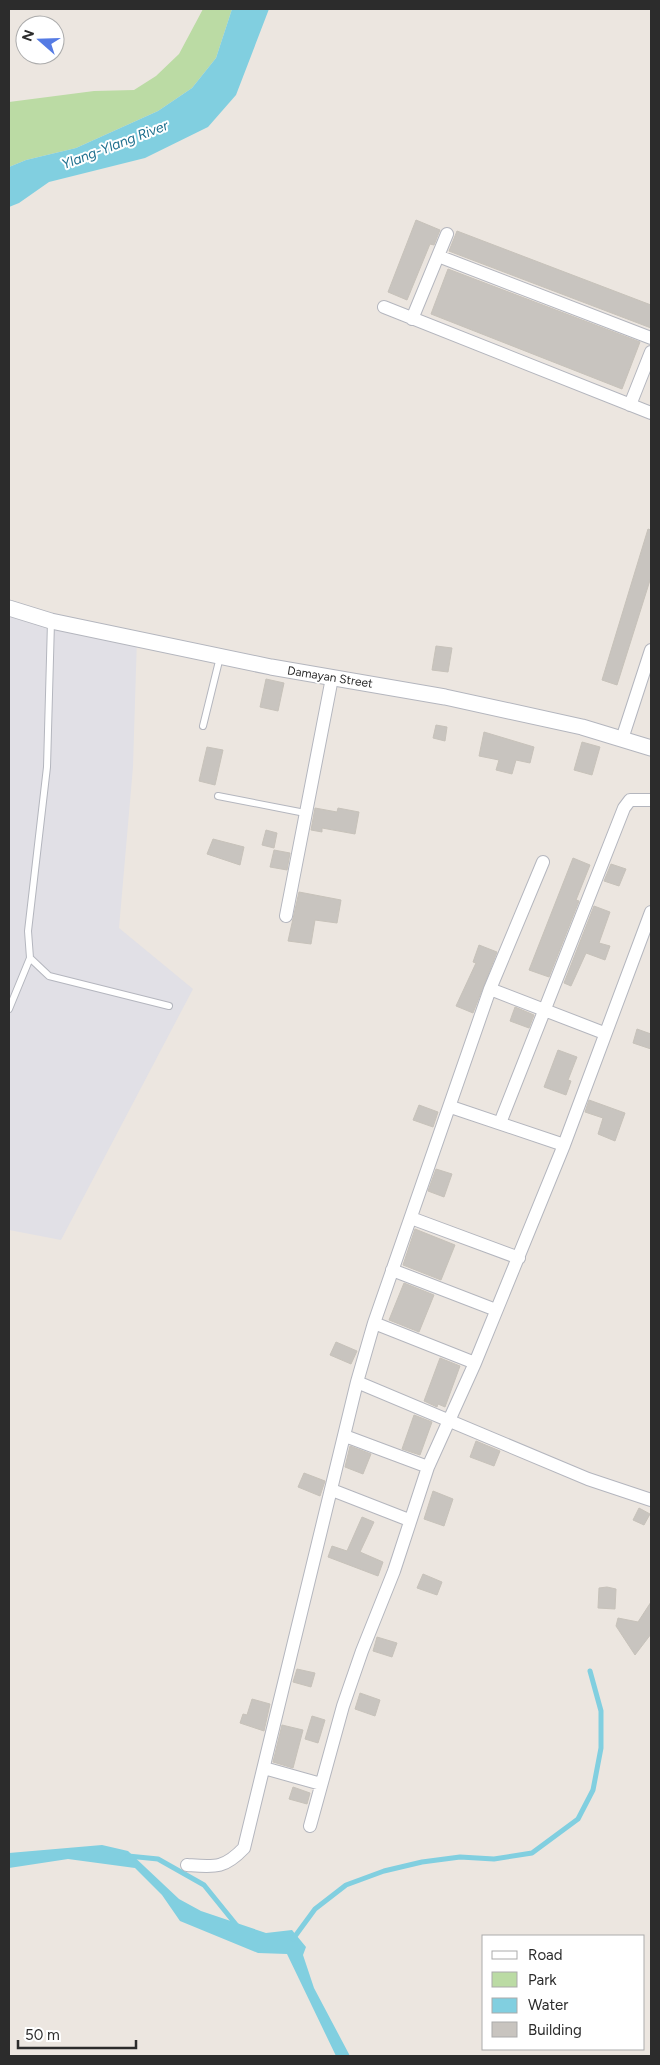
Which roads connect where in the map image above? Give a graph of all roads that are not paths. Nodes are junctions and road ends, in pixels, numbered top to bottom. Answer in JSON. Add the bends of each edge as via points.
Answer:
{"nodes":[{"id":1,"x":447,"y":234,"type":"dead end"},
{"id":2,"x":438,"y":256,"type":"junction"},
{"id":3,"x":384,"y":308,"type":"dead end"},
{"id":4,"x":412,"y":319,"type":"junction"},
{"id":5,"x":651,"y":338,"type":"edge"},
{"id":6,"x":651,"y":352,"type":"edge"},
{"id":7,"x":630,"y":405,"type":"junction"},
{"id":8,"x":651,"y":413,"type":"edge"},
{"id":9,"x":9,"y":608,"type":"edge"},
{"id":10,"x":51,"y":621,"type":"junction"},
{"id":11,"x":220,"y":657,"type":"junction"},
{"id":12,"x":650,"y":657,"type":"edge"},
{"id":13,"x":332,"y":678,"type":"junction"},
{"id":14,"x":203,"y":726,"type":"dead end"},
{"id":15,"x":622,"y":739,"type":"junction"},
{"id":16,"x":651,"y":748,"type":"edge"},
{"id":17,"x":218,"y":796,"type":"dead end"},
{"id":18,"x":651,"y":800,"type":"edge"},
{"id":19,"x":305,"y":813,"type":"junction"},
{"id":20,"x":543,"y":862,"type":"dead end"},
{"id":21,"x":651,"y":912,"type":"edge"},
{"id":22,"x":286,"y":916,"type":"dead end"},
{"id":23,"x":30,"y":958,"type":"junction"},
{"id":24,"x":490,"y":988,"type":"junction"},
{"id":25,"x":169,"y":1006,"type":"dead end"},
{"id":26,"x":9,"y":1009,"type":"edge"},
{"id":27,"x":544,"y":1009,"type":"junction"},
{"id":28,"x":604,"y":1033,"type":"junction"},
{"id":29,"x":451,"y":1106,"type":"junction"},
{"id":30,"x":500,"y":1123,"type":"junction"},
{"id":31,"x":564,"y":1145,"type":"junction"},
{"id":32,"x":411,"y":1218,"type":"junction"},
{"id":33,"x":518,"y":1258,"type":"junction"},
{"id":34,"x":392,"y":1270,"type":"junction"},
{"id":35,"x":496,"y":1310,"type":"junction"},
{"id":36,"x":374,"y":1323,"type":"junction"},
{"id":37,"x":475,"y":1363,"type":"junction"},
{"id":38,"x":357,"y":1382,"type":"junction"},
{"id":39,"x":448,"y":1421,"type":"junction"},
{"id":40,"x":345,"y":1436,"type":"junction"},
{"id":41,"x":428,"y":1467,"type":"junction"},
{"id":42,"x":332,"y":1490,"type":"junction"},
{"id":43,"x":651,"y":1500,"type":"edge"},
{"id":44,"x":409,"y":1520,"type":"junction"},
{"id":45,"x":264,"y":1768,"type":"junction"},
{"id":46,"x":321,"y":1784,"type":"junction"},
{"id":47,"x":310,"y":1826,"type":"dead end"},
{"id":48,"x":188,"y":1865,"type":"dead end"}],
"edges":[{"from":1,"to":2,"type":"street"},
{"from":2,"to":4,"type":"street"},
{"from":2,"to":5,"type":"street"},
{"from":3,"to":4,"type":"street"},
{"from":4,"to":7,"type":"street"},
{"from":6,"to":7,"type":"street"},
{"from":7,"to":8,"type":"street"},
{"from":9,"to":10,"type":"street","name":"Damayan Street"},
{"from":10,"to":11,"type":"street","name":"Damayan Street"},
{"from":10,"to":23,"type":"lane","via":[[47,767],[28,931]]},
{"from":11,"to":13,"type":"street","name":"Damayan Street"},
{"from":11,"to":14,"type":"lane"},
{"from":12,"to":15,"type":"street"},
{"from":13,"to":15,"type":"street","name":"Damayan Street","via":[[445,697]]},
{"from":13,"to":19,"type":"street"},
{"from":15,"to":16,"type":"street","name":"Damayan Street"},
{"from":17,"to":19,"type":"lane"},
{"from":18,"to":27,"type":"street","via":[[630,800],[624,808]]},
{"from":19,"to":22,"type":"street"},
{"from":20,"to":24,"type":"street"},
{"from":21,"to":28,"type":"street"},
{"from":23,"to":25,"type":"lane","via":[[49,976]]},
{"from":23,"to":26,"type":"lane"},
{"from":24,"to":27,"type":"street"},
{"from":24,"to":29,"type":"street"},
{"from":27,"to":28,"type":"street"},
{"from":27,"to":30,"type":"street"},
{"from":28,"to":31,"type":"street"},
{"from":29,"to":30,"type":"street"},
{"from":29,"to":32,"type":"street"},
{"from":30,"to":31,"type":"street"},
{"from":31,"to":33,"type":"street"},
{"from":32,"to":33,"type":"street"},
{"from":32,"to":34,"type":"street"},
{"from":33,"to":35,"type":"street"},
{"from":34,"to":35,"type":"street"},
{"from":34,"to":36,"type":"street"},
{"from":35,"to":37,"type":"street"},
{"from":36,"to":37,"type":"street"},
{"from":36,"to":38,"type":"street"},
{"from":37,"to":39,"type":"street"},
{"from":38,"to":39,"type":"street"},
{"from":38,"to":40,"type":"street"},
{"from":39,"to":41,"type":"street"},
{"from":39,"to":43,"type":"street","via":[[588,1479]]},
{"from":40,"to":41,"type":"street"},
{"from":40,"to":42,"type":"street"},
{"from":41,"to":44,"type":"street"},
{"from":42,"to":44,"type":"street"},
{"from":42,"to":45,"type":"street"},
{"from":44,"to":46,"type":"street","via":[[394,1571],[346,1697]]},
{"from":45,"to":46,"type":"street"},
{"from":45,"to":48,"type":"street","via":[[244,1848],[232,1860],[216,1867]]},
{"from":46,"to":47,"type":"street"}]}
